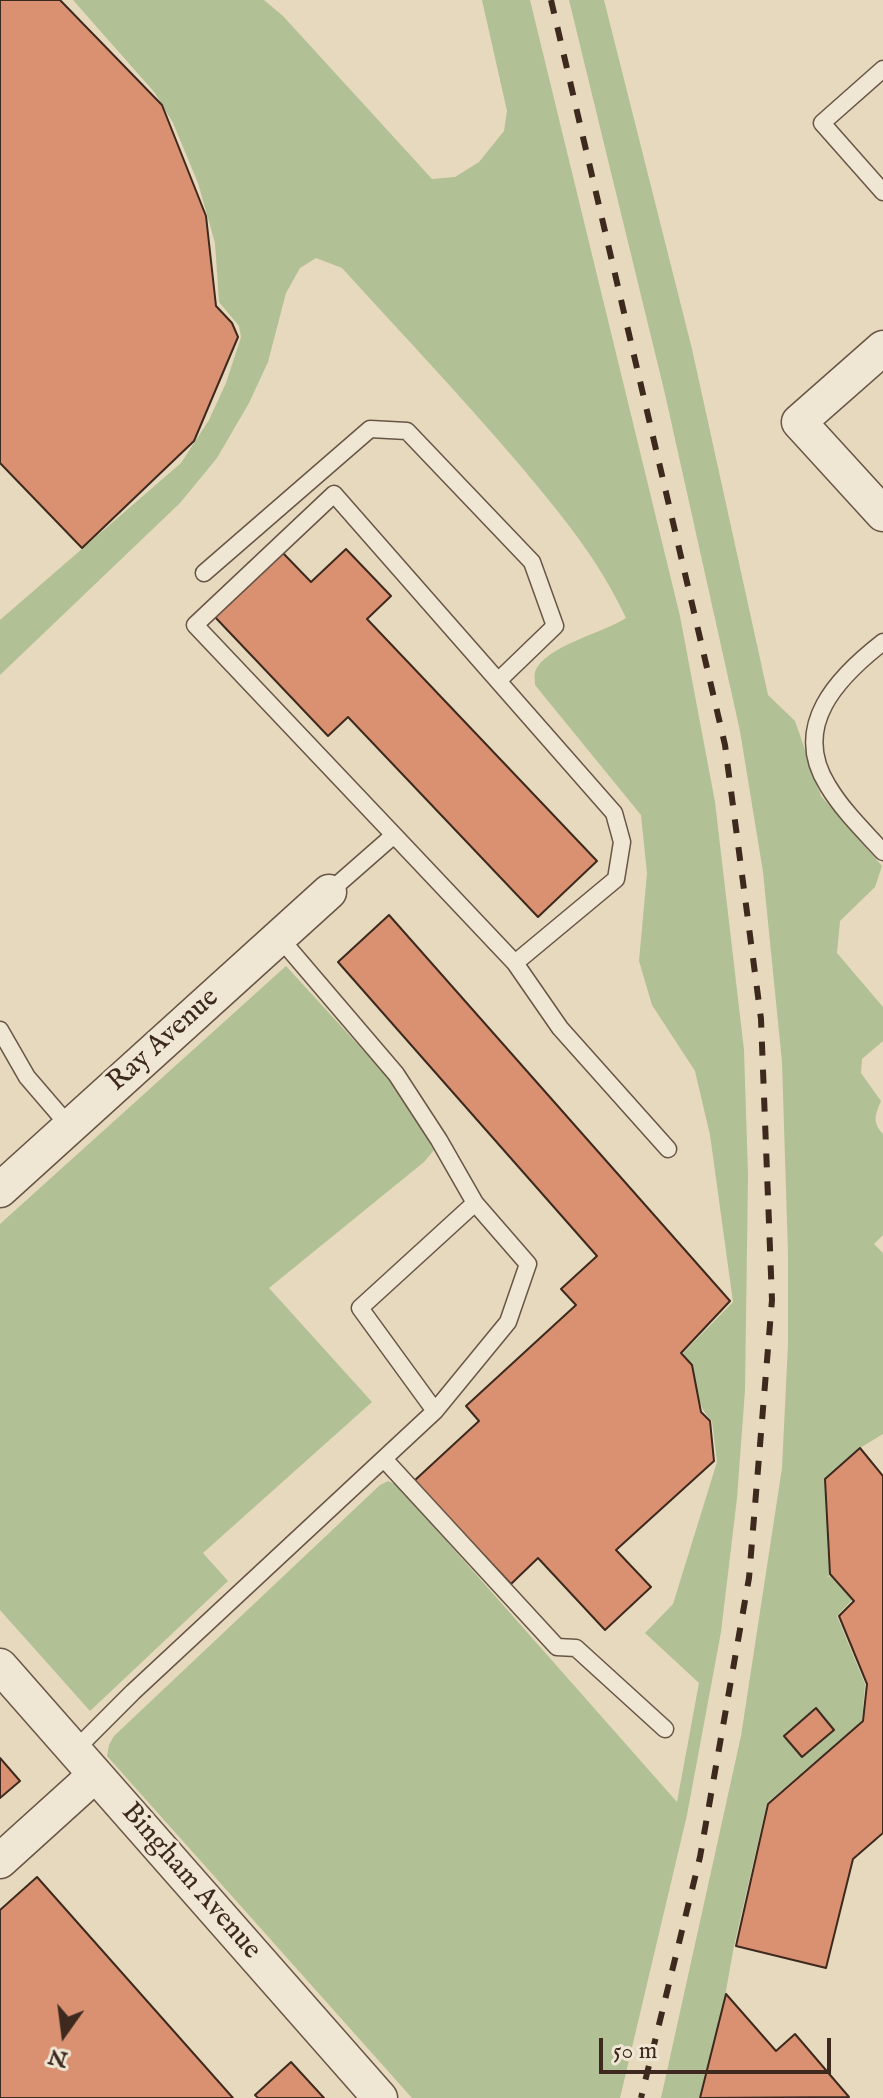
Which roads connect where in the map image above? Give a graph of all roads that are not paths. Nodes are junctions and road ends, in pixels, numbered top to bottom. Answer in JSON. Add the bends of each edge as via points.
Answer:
{"nodes":[{"id":1,"x":883,"y":69,"type":"edge"},
{"id":2,"x":883,"y":192,"type":"edge"},
{"id":3,"x":883,"y":348,"type":"edge"},
{"id":4,"x":883,"y":514,"type":"edge"},
{"id":5,"x":204,"y":573,"type":"dead end"},
{"id":6,"x":883,"y":642,"type":"edge"},
{"id":7,"x":498,"y":681,"type":"junction"},
{"id":8,"x":394,"y":835,"type":"junction"},
{"id":9,"x":883,"y":852,"type":"edge"},
{"id":10,"x":329,"y":892,"type":"joint"},
{"id":11,"x":279,"y":937,"type":"junction"},
{"id":12,"x":515,"y":963,"type":"junction"},
{"id":13,"x":0,"y":1030,"type":"edge"},
{"id":14,"x":70,"y":1127,"type":"junction"},
{"id":15,"x":668,"y":1149,"type":"dead end"},
{"id":16,"x":0,"y":1190,"type":"edge"},
{"id":17,"x":475,"y":1203,"type":"junction"},
{"id":18,"x":435,"y":1411,"type":"junction"},
{"id":19,"x":384,"y":1459,"type":"junction"},
{"id":20,"x":0,"y":1666,"type":"edge"},
{"id":21,"x":665,"y":1729,"type":"dead end"},
{"id":22,"x":85,"y":1763,"type":"junction"},
{"id":23,"x":0,"y":1861,"type":"edge"},
{"id":24,"x":380,"y":2098,"type":"edge"}],
"edges":[{"from":1,"to":2,"type":"lane","via":[[822,123]]},
{"from":3,"to":4,"type":"street","via":[[799,422]]},
{"from":5,"to":7,"type":"lane","via":[[370,429],[407,431],[532,562],[555,626]]},
{"from":6,"to":9,"type":"lane","via":[[847,671],[828,696],[816,722],[815,746],[825,783]]},
{"from":7,"to":8,"type":"lane","via":[[334,494],[195,625]]},
{"from":7,"to":12,"type":"lane","via":[[614,813],[622,842],[616,879]]},
{"from":8,"to":10,"type":"lane"},
{"from":8,"to":12,"type":"lane"},
{"from":10,"to":11,"type":"street","name":"Ray Avenue"},
{"from":11,"to":14,"type":"street","name":"Ray Avenue"},
{"from":11,"to":17,"type":"lane","via":[[396,1074]]},
{"from":12,"to":15,"type":"lane","via":[[560,1028]]},
{"from":13,"to":14,"type":"lane","via":[[27,1077]]},
{"from":14,"to":16,"type":"street","name":"Ray Avenue"},
{"from":17,"to":18,"type":"lane","via":[[528,1264],[508,1322]]},
{"from":17,"to":18,"type":"lane","via":[[360,1308]]},
{"from":18,"to":19,"type":"lane"},
{"from":19,"to":21,"type":"lane","via":[[557,1647],[576,1648]]},
{"from":19,"to":22,"type":"lane","via":[[133,1692]]},
{"from":20,"to":22,"type":"street","name":"Bingham Avenue"},
{"from":22,"to":23,"type":"street"},
{"from":22,"to":24,"type":"street","name":"Bingham Avenue"}]}
